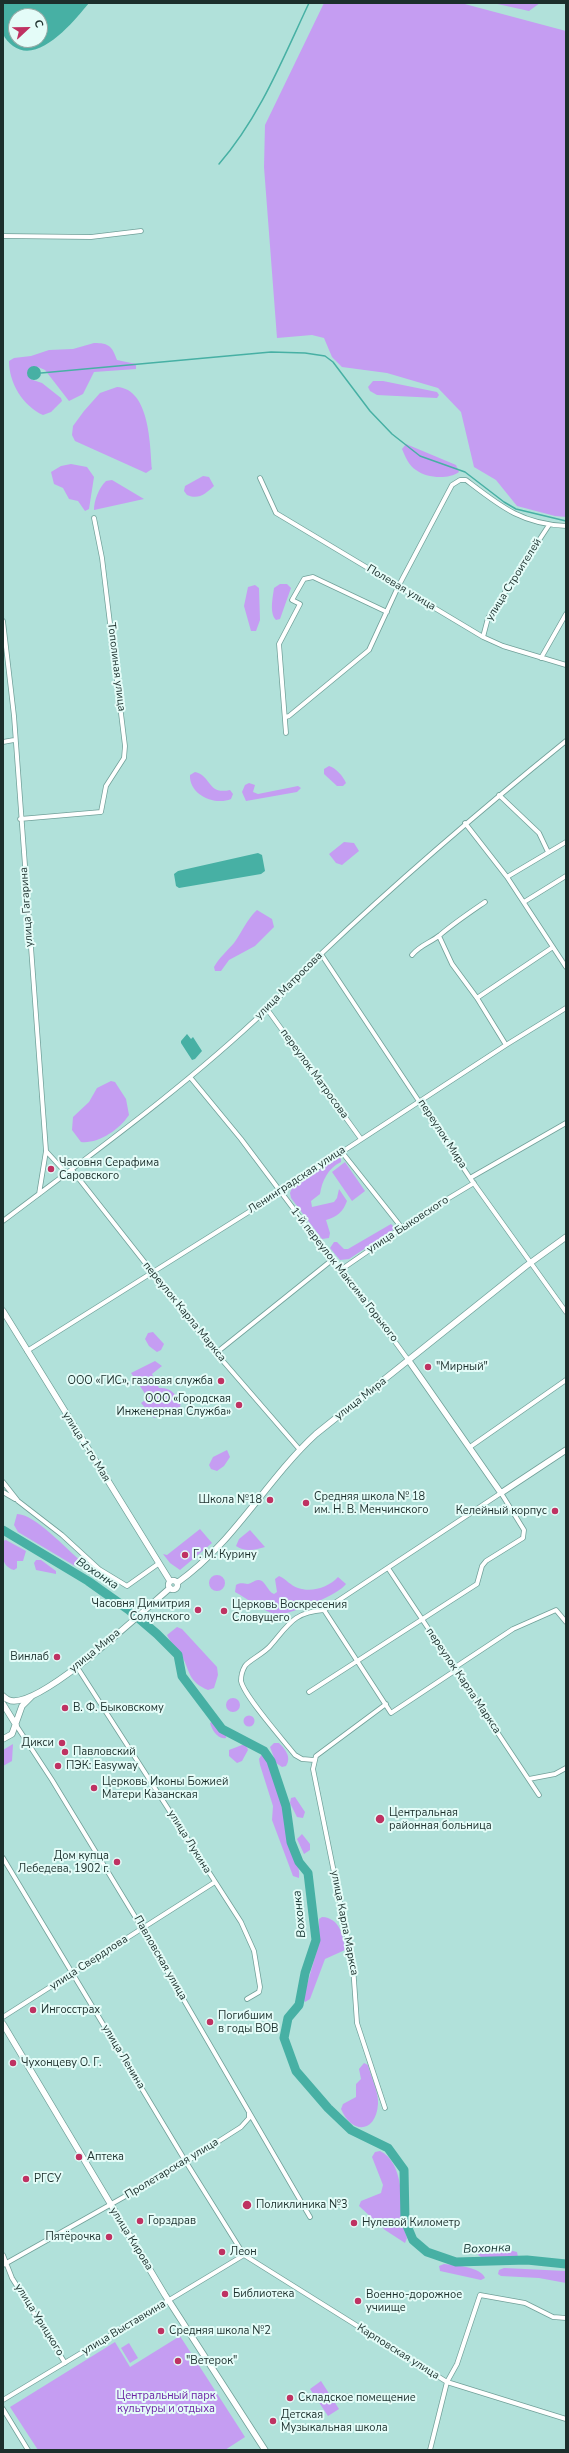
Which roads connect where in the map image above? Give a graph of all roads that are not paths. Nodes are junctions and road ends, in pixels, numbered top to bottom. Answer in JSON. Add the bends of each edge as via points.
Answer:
{"nodes":[{"id":1,"x":141,"y":231,"type":"dead end"},
{"id":2,"x":3,"y":236,"type":"edge"},
{"id":3,"x":260,"y":478,"type":"dead end"},
{"id":4,"x":94,"y":518,"type":"dead end"},
{"id":5,"x":549,"y":525,"type":"junction"},
{"id":6,"x":566,"y":526,"type":"edge"},
{"id":7,"x":398,"y":587,"type":"junction"},
{"id":8,"x":387,"y":612,"type":"junction"},
{"id":9,"x":566,"y":614,"type":"edge"},
{"id":10,"x":3,"y":621,"type":"edge"},
{"id":11,"x":483,"y":637,"type":"junction"},
{"id":12,"x":541,"y":658,"type":"junction"},
{"id":13,"x":566,"y":665,"type":"edge"},
{"id":14,"x":286,"y":717,"type":"junction"},
{"id":15,"x":286,"y":733,"type":"dead end"},
{"id":16,"x":14,"y":740,"type":"junction"},
{"id":17,"x":566,"y":741,"type":"edge"},
{"id":18,"x":3,"y":742,"type":"edge"},
{"id":19,"x":499,"y":795,"type":"junction"},
{"id":20,"x":20,"y":819,"type":"junction"},
{"id":21,"x":465,"y":823,"type":"junction"},
{"id":22,"x":566,"y":842,"type":"edge"},
{"id":23,"x":548,"y":852,"type":"junction"},
{"id":24,"x":566,"y":876,"type":"edge"},
{"id":25,"x":507,"y":877,"type":"junction"},
{"id":26,"x":485,"y":902,"type":"dead end"},
{"id":27,"x":524,"y":902,"type":"junction"},
{"id":28,"x":438,"y":936,"type":"junction"},
{"id":29,"x":553,"y":947,"type":"junction"},
{"id":30,"x":321,"y":954,"type":"junction"},
{"id":31,"x":412,"y":955,"type":"dead end"},
{"id":32,"x":566,"y":967,"type":"edge"},
{"id":33,"x":477,"y":998,"type":"junction"},
{"id":34,"x":566,"y":1008,"type":"edge"},
{"id":35,"x":267,"y":1009,"type":"junction"},
{"id":36,"x":506,"y":1045,"type":"junction"},
{"id":37,"x":190,"y":1077,"type":"junction"},
{"id":38,"x":421,"y":1101,"type":"junction"},
{"id":39,"x":566,"y":1123,"type":"edge"},
{"id":40,"x":361,"y":1139,"type":"junction"},
{"id":41,"x":46,"y":1151,"type":"junction"},
{"id":42,"x":342,"y":1151,"type":"junction"},
{"id":43,"x":72,"y":1170,"type":"junction"},
{"id":44,"x":67,"y":1174,"type":"junction"},
{"id":45,"x":470,"y":1178,"type":"junction"},
{"id":46,"x":474,"y":1183,"type":"junction"},
{"id":47,"x":279,"y":1193,"type":"junction"},
{"id":48,"x":39,"y":1194,"type":"junction"},
{"id":49,"x":3,"y":1221,"type":"edge"},
{"id":50,"x":402,"y":1228,"type":"junction"},
{"id":51,"x":566,"y":1237,"type":"edge"},
{"id":52,"x":332,"y":1260,"type":"junction"},
{"id":53,"x":531,"y":1262,"type":"junction"},
{"id":54,"x":342,"y":1269,"type":"junction"},
{"id":55,"x":152,"y":1273,"type":"junction"},
{"id":56,"x":3,"y":1311,"type":"edge"},
{"id":57,"x":566,"y":1312,"type":"edge"},
{"id":58,"x":27,"y":1351,"type":"junction"},
{"id":59,"x":216,"y":1353,"type":"junction"},
{"id":60,"x":409,"y":1361,"type":"junction"},
{"id":61,"x":566,"y":1380,"type":"edge"},
{"id":62,"x":470,"y":1447,"type":"junction"},
{"id":63,"x":300,"y":1450,"type":"junction"},
{"id":64,"x":566,"y":1450,"type":"edge"},
{"id":65,"x":3,"y":1482,"type":"edge"},
{"id":66,"x":3,"y":1492,"type":"edge"},
{"id":67,"x":501,"y":1493,"type":"junction"},
{"id":68,"x":18,"y":1501,"type":"junction"},
{"id":69,"x":158,"y":1564,"type":"junction"},
{"id":70,"x":388,"y":1568,"type":"junction"},
{"id":71,"x":170,"y":1585,"type":"junction"},
{"id":72,"x":324,"y":1610,"type":"junction"},
{"id":73,"x":422,"y":1619,"type":"junction"},
{"id":74,"x":566,"y":1622,"type":"edge"},
{"id":75,"x":357,"y":1661,"type":"junction"},
{"id":76,"x":77,"y":1667,"type":"junction"},
{"id":77,"x":455,"y":1669,"type":"junction"},
{"id":78,"x":310,"y":1692,"type":"dead end"},
{"id":79,"x":34,"y":1694,"type":"junction"},
{"id":80,"x":3,"y":1696,"type":"edge"},
{"id":81,"x":3,"y":1704,"type":"edge"},
{"id":82,"x":386,"y":1704,"type":"junction"},
{"id":83,"x":16,"y":1725,"type":"junction"},
{"id":84,"x":3,"y":1739,"type":"edge"},
{"id":85,"x":314,"y":1760,"type":"junction"},
{"id":86,"x":566,"y":1768,"type":"edge"},
{"id":87,"x":529,"y":1779,"type":"junction"},
{"id":88,"x":539,"y":1795,"type":"dead end"},
{"id":89,"x":3,"y":1858,"type":"edge"},
{"id":90,"x":215,"y":1882,"type":"junction"},
{"id":91,"x":142,"y":1928,"type":"junction"},
{"id":92,"x":73,"y":1974,"type":"junction"},
{"id":93,"x":247,"y":1999,"type":"dead end"},
{"id":94,"x":3,"y":2017,"type":"edge"},
{"id":95,"x":3,"y":2024,"type":"edge"},
{"id":96,"x":385,"y":2108,"type":"dead end"},
{"id":97,"x":249,"y":2112,"type":"junction"},
{"id":98,"x":186,"y":2162,"type":"junction"},
{"id":99,"x":110,"y":2206,"type":"junction"},
{"id":100,"x":310,"y":2217,"type":"dead end"},
{"id":101,"x":244,"y":2255,"type":"junction"},
{"id":102,"x":3,"y":2256,"type":"edge"},
{"id":103,"x":5,"y":2264,"type":"edge"},
{"id":104,"x":168,"y":2300,"type":"junction"},
{"id":105,"x":566,"y":2318,"type":"edge"},
{"id":106,"x":65,"y":2363,"type":"junction"},
{"id":107,"x":446,"y":2382,"type":"junction"},
{"id":108,"x":3,"y":2400,"type":"edge"},
{"id":109,"x":3,"y":2410,"type":"edge"},
{"id":110,"x":566,"y":2419,"type":"edge"},
{"id":111,"x":28,"y":2450,"type":"edge"},
{"id":112,"x":265,"y":2450,"type":"edge"},
{"id":113,"x":430,"y":2450,"type":"edge"}],
"edges":[{"from":1,"to":2,"type":"street","via":[[91,237]]},
{"from":3,"to":7,"type":"street","name":"Полевая улица","via":[[276,513]]},
{"from":4,"to":20,"type":"street","name":"Тополиная улица","via":[[104,572],[125,746],[124,758],[106,786],[100,812]]},
{"from":5,"to":6,"type":"street"},
{"from":5,"to":7,"type":"street","via":[[531,522],[510,512],[466,480],[460,480],[452,484]]},
{"from":5,"to":11,"type":"street","name":"улица Строителей","via":[[488,618]]},
{"from":7,"to":8,"type":"street"},
{"from":7,"to":11,"type":"street","name":"Полевая улица"},
{"from":8,"to":14,"type":"street","via":[[365,655]]},
{"from":8,"to":14,"type":"street","via":[[313,577],[304,579],[292,600],[300,604],[279,644]]},
{"from":9,"to":12,"type":"street"},
{"from":10,"to":16,"type":"street","name":"улица Гагарина","via":[[14,716]]},
{"from":11,"to":12,"type":"street","name":"Полевая улица"},
{"from":12,"to":13,"type":"street","name":"Полевая улица"},
{"from":14,"to":15,"type":"street"},
{"from":16,"to":18,"type":"street"},
{"from":16,"to":20,"type":"street","name":"улица Гагарина"},
{"from":17,"to":19,"type":"street","name":"улица Матросова"},
{"from":19,"to":21,"type":"street","name":"улица Матросова"},
{"from":19,"to":23,"type":"street","via":[[539,833]]},
{"from":20,"to":41,"type":"street","name":"улица Гагарина"},
{"from":21,"to":25,"type":"street"},
{"from":21,"to":30,"type":"street","name":"улица Матросова"},
{"from":22,"to":23,"type":"street"},
{"from":23,"to":25,"type":"street"},
{"from":24,"to":27,"type":"street"},
{"from":25,"to":27,"type":"street"},
{"from":26,"to":28,"type":"street"},
{"from":27,"to":29,"type":"street"},
{"from":28,"to":31,"type":"street","via":[[418,947]]},
{"from":28,"to":33,"type":"street","via":[[452,964]]},
{"from":29,"to":32,"type":"street"},
{"from":29,"to":33,"type":"street"},
{"from":30,"to":35,"type":"street","name":"улица Матросова"},
{"from":30,"to":38,"type":"street","name":"переулок Мира"},
{"from":33,"to":36,"type":"street"},
{"from":34,"to":36,"type":"street","name":"Ленинградская улица"},
{"from":35,"to":37,"type":"street","name":"улица Матросова"},
{"from":35,"to":40,"type":"street","name":"переулок Матросова"},
{"from":36,"to":38,"type":"street","name":"Ленинградская улица"},
{"from":37,"to":43,"type":"street","name":"улица Матросова"},
{"from":37,"to":47,"type":"street","name":"1-й переулок Максима Горького","via":[[241,1139]]},
{"from":38,"to":40,"type":"street","name":"Ленинградская улица"},
{"from":38,"to":45,"type":"street","name":"переулок Мира"},
{"from":39,"to":45,"type":"street"},
{"from":40,"to":42,"type":"street","name":"Ленинградская улица"},
{"from":41,"to":44,"type":"street"},
{"from":41,"to":48,"type":"street","name":"улица Гагарина"},
{"from":42,"to":47,"type":"street","name":"Ленинградская улица"},
{"from":42,"to":50,"type":"street"},
{"from":43,"to":44,"type":"street","name":"улица Матросова"},
{"from":43,"to":55,"type":"street","name":"переулок Карла Маркса"},
{"from":44,"to":48,"type":"street","name":"улица Матросова"},
{"from":45,"to":46,"type":"street","name":"переулок Мира"},
{"from":46,"to":50,"type":"street","name":"улица Быковского"},
{"from":46,"to":53,"type":"street","name":"переулок Мира"},
{"from":47,"to":52,"type":"street","name":"1-й переулок Максима Горького"},
{"from":47,"to":55,"type":"street","name":"Ленинградская улица"},
{"from":48,"to":49,"type":"street","name":"улица Матросова"},
{"from":50,"to":54,"type":"street","name":"улица Быковского"},
{"from":51,"to":53,"type":"street","name":"улица Мира"},
{"from":52,"to":54,"type":"street","name":"1-й переулок Максима Горького"},
{"from":52,"to":59,"type":"street"},
{"from":53,"to":57,"type":"street","name":"переулок Мира"},
{"from":53,"to":60,"type":"street","name":"улица Мира"},
{"from":54,"to":60,"type":"street","name":"1-й переулок Максима Горького"},
{"from":55,"to":58,"type":"street","name":"Ленинградская улица"},
{"from":55,"to":59,"type":"street","name":"переулок Карла Маркса"},
{"from":56,"to":58,"type":"street","name":"улица 1-го Мая"},
{"from":58,"to":69,"type":"street","name":"улица 1-го Мая"},
{"from":59,"to":63,"type":"street","name":"переулок Карла Маркса"},
{"from":60,"to":62,"type":"street"},
{"from":60,"to":63,"type":"street","name":"улица Мира"},
{"from":61,"to":62,"type":"street"},
{"from":62,"to":67,"type":"street"},
{"from":63,"to":71,"type":"street","name":"улица Мира","via":[[232,1533],[177,1583],[176,1588]]},
{"from":64,"to":67,"type":"street"},
{"from":65,"to":68,"type":"street"},
{"from":66,"to":68,"type":"street"},
{"from":67,"to":70,"type":"street"},
{"from":67,"to":73,"type":"street","via":[[525,1534],[486,1561],[477,1584]]},
{"from":68,"to":69,"type":"street","via":[[62,1535],[99,1569],[127,1586]]},
{"from":69,"to":71,"type":"street","name":"улица 1-го Мая"},
{"from":70,"to":72,"type":"street"},
{"from":70,"to":73,"type":"street","name":"переулок Карла Маркса"},
{"from":71,"to":76,"type":"street","name":"улица Мира","via":[[151,1605]]},
{"from":72,"to":75,"type":"street"},
{"from":72,"to":85,"type":"street","via":[[309,1611],[282,1629],[271,1645],[246,1664],[241,1681],[249,1696],[295,1755],[302,1759]]},
{"from":73,"to":75,"type":"street"},
{"from":73,"to":77,"type":"street","name":"переулок Карла Маркса"},
{"from":74,"to":77,"type":"street","via":[[556,1610],[513,1629]]},
{"from":75,"to":78,"type":"street"},
{"from":75,"to":82,"type":"street"},
{"from":76,"to":79,"type":"street","name":"улица Мира"},
{"from":76,"to":90,"type":"street","name":"улица Лукина"},
{"from":77,"to":82,"type":"street","via":[[392,1712]]},
{"from":77,"to":87,"type":"street","name":"переулок Карла Маркса"},
{"from":79,"to":80,"type":"street","via":[[14,1701]]},
{"from":79,"to":83,"type":"street","via":[[22,1706]]},
{"from":81,"to":83,"type":"street","name":"Павловская улица"},
{"from":82,"to":85,"type":"street"},
{"from":83,"to":84,"type":"street","via":[[12,1734]]},
{"from":83,"to":91,"type":"street","name":"Павловская улица"},
{"from":85,"to":96,"type":"street","name":"улица Карла Маркса","via":[[314,1776],[355,1976],[357,2023]]},
{"from":86,"to":87,"type":"street","via":[[555,1774]]},
{"from":87,"to":88,"type":"street","name":"переулок Карла Маркса"},
{"from":89,"to":92,"type":"street","name":"улица Ленина"},
{"from":90,"to":91,"type":"street","name":"улица Свердлова"},
{"from":90,"to":93,"type":"street","name":"улица Лукина","via":[[241,1922],[254,1951],[260,1987],[259,1992]]},
{"from":91,"to":92,"type":"street","name":"улица Свердлова"},
{"from":91,"to":97,"type":"street","name":"Павловская улица"},
{"from":92,"to":94,"type":"street","name":"улица Свердлова"},
{"from":92,"to":98,"type":"street","name":"улица Ленина"},
{"from":95,"to":99,"type":"street","name":"улица Кирова"},
{"from":97,"to":98,"type":"street","name":"Пролетарская улица","via":[[249,2118],[241,2127]]},
{"from":97,"to":100,"type":"street","name":"Павловская улица"},
{"from":98,"to":99,"type":"street","name":"Пролетарская улица"},
{"from":98,"to":101,"type":"street","name":"улица Ленина"},
{"from":99,"to":103,"type":"street","name":"Пролетарская улица"},
{"from":99,"to":104,"type":"street","name":"улица Кирова"},
{"from":101,"to":104,"type":"street","name":"улица Выставкина"},
{"from":101,"to":107,"type":"street","name":"Карповская улица"},
{"from":102,"to":103,"type":"street","name":"улица Урицкого"},
{"from":103,"to":106,"type":"street","name":"улица Урицкого"},
{"from":104,"to":106,"type":"street","name":"улица Выставкина"},
{"from":104,"to":112,"type":"street","name":"улица Кирова"},
{"from":105,"to":107,"type":"street","via":[[553,2317],[525,2303],[480,2295],[457,2364]]},
{"from":106,"to":108,"type":"street","name":"улица Выставкина"},
{"from":107,"to":110,"type":"street","name":"Карповская улица"},
{"from":107,"to":113,"type":"street"},
{"from":109,"to":111,"type":"street"}]}
